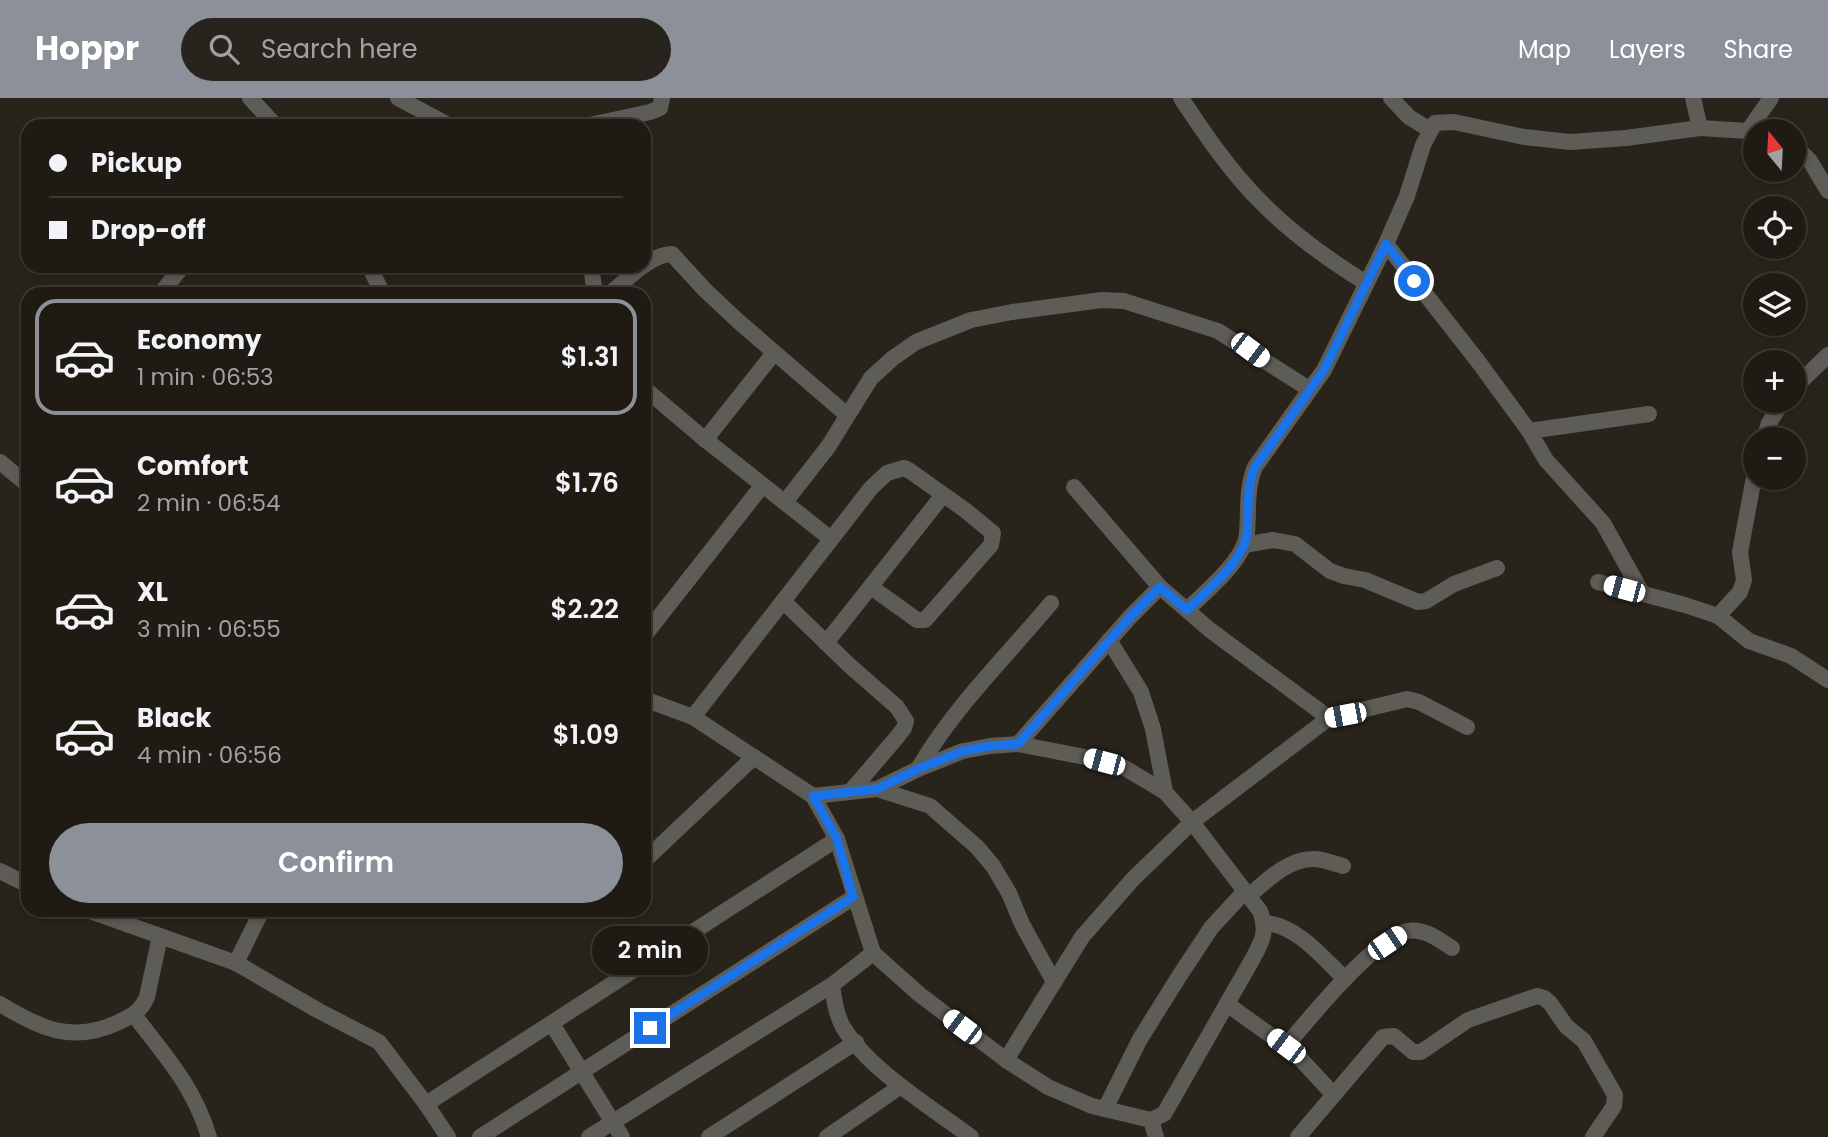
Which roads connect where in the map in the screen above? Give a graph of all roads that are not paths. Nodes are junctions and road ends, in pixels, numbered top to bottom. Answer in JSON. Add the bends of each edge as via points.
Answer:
{"nodes":[{"id":1,"x":250,"y":98,"type":"edge"},
{"id":2,"x":398,"y":98,"type":"edge"},
{"id":3,"x":662,"y":98,"type":"edge"},
{"id":4,"x":1181,"y":98,"type":"edge"},
{"id":5,"x":1391,"y":98,"type":"edge"},
{"id":6,"x":1693,"y":98,"type":"edge"},
{"id":7,"x":1771,"y":98,"type":"edge"},
{"id":8,"x":270,"y":119,"type":"edge"},
{"id":9,"x":437,"y":119,"type":"edge"},
{"id":10,"x":618,"y":119,"type":"edge"},
{"id":11,"x":1759,"y":119,"type":"edge"},
{"id":12,"x":1700,"y":128,"type":"junction"},
{"id":13,"x":1430,"y":130,"type":"junction"},
{"id":14,"x":1743,"y":131,"type":"edge"},
{"id":15,"x":1806,"y":157,"type":"edge"},
{"id":16,"x":1827,"y":184,"type":"edge"},
{"id":17,"x":1386,"y":244,"type":"junction"},
{"id":18,"x":651,"y":262,"type":"edge"},
{"id":19,"x":177,"y":273,"type":"edge"},
{"id":20,"x":636,"y":273,"type":"edge"},
{"id":21,"x":1366,"y":283,"type":"junction"},
{"id":22,"x":166,"y":287,"type":"edge"},
{"id":23,"x":618,"y":287,"type":"edge"},
{"id":24,"x":774,"y":353,"type":"junction"},
{"id":25,"x":1828,"y":355,"type":"edge"},
{"id":26,"x":1806,"y":376,"type":"edge"},
{"id":27,"x":1309,"y":389,"type":"junction"},
{"id":28,"x":651,"y":394,"type":"edge"},
{"id":29,"x":1649,"y":414,"type":"dead end"},
{"id":30,"x":847,"y":415,"type":"junction"},
{"id":31,"x":1530,"y":431,"type":"junction"},
{"id":32,"x":705,"y":440,"type":"junction"},
{"id":33,"x":0,"y":462,"type":"edge"},
{"id":34,"x":21,"y":478,"type":"edge"},
{"id":35,"x":762,"y":486,"type":"junction"},
{"id":36,"x":1074,"y":487,"type":"dead end"},
{"id":37,"x":1752,"y":490,"type":"edge"},
{"id":38,"x":943,"y":495,"type":"junction"},
{"id":39,"x":785,"y":502,"type":"junction"},
{"id":40,"x":831,"y":538,"type":"junction"},
{"id":41,"x":1244,"y":545,"type":"junction"},
{"id":42,"x":1497,"y":568,"type":"dead end"},
{"id":43,"x":1598,"y":582,"type":"dead end"},
{"id":44,"x":871,"y":587,"type":"junction"},
{"id":45,"x":1160,"y":587,"type":"junction"},
{"id":46,"x":1642,"y":593,"type":"junction"},
{"id":47,"x":783,"y":601,"type":"junction"},
{"id":48,"x":1051,"y":603,"type":"dead end"},
{"id":49,"x":1187,"y":610,"type":"junction"},
{"id":50,"x":1718,"y":616,"type":"junction"},
{"id":51,"x":651,"y":622,"type":"edge"},
{"id":52,"x":1109,"y":640,"type":"junction"},
{"id":53,"x":826,"y":643,"type":"junction"},
{"id":54,"x":1828,"y":680,"type":"edge"},
{"id":55,"x":651,"y":702,"type":"edge"},
{"id":56,"x":693,"y":718,"type":"junction"},
{"id":57,"x":1329,"y":718,"type":"junction"},
{"id":58,"x":1467,"y":727,"type":"dead end"},
{"id":59,"x":1018,"y":744,"type":"junction"},
{"id":60,"x":754,"y":758,"type":"junction"},
{"id":61,"x":918,"y":769,"type":"junction"},
{"id":62,"x":877,"y":789,"type":"junction"},
{"id":63,"x":851,"y":791,"type":"junction"},
{"id":64,"x":1165,"y":792,"type":"junction"},
{"id":65,"x":813,"y":796,"type":"junction"},
{"id":66,"x":1192,"y":822,"type":"junction"},
{"id":67,"x":837,"y":839,"type":"junction"},
{"id":68,"x":651,"y":855,"type":"edge"},
{"id":69,"x":1343,"y":866,"type":"dead end"},
{"id":70,"x":0,"y":871,"type":"edge"},
{"id":71,"x":21,"y":882,"type":"edge"},
{"id":72,"x":1247,"y":894,"type":"junction"},
{"id":73,"x":853,"y":897,"type":"junction"},
{"id":74,"x":107,"y":917,"type":"edge"},
{"id":75,"x":259,"y":917,"type":"edge"},
{"id":76,"x":1265,"y":923,"type":"junction"},
{"id":77,"x":160,"y":936,"type":"junction"},
{"id":78,"x":1452,"y":948,"type":"dead end"},
{"id":79,"x":873,"y":953,"type":"junction"},
{"id":80,"x":236,"y":963,"type":"junction"},
{"id":81,"x":1345,"y":979,"type":"junction"},
{"id":82,"x":1054,"y":982,"type":"junction"},
{"id":83,"x":832,"y":985,"type":"junction"},
{"id":84,"x":0,"y":1004,"type":"edge"},
{"id":85,"x":1227,"y":1004,"type":"junction"},
{"id":86,"x":134,"y":1015,"type":"junction"},
{"id":87,"x":552,"y":1024,"type":"junction"},
{"id":88,"x":856,"y":1042,"type":"junction"},
{"id":89,"x":1286,"y":1046,"type":"junction"},
{"id":90,"x":1006,"y":1060,"type":"junction"},
{"id":91,"x":583,"y":1071,"type":"junction"},
{"id":92,"x":901,"y":1086,"type":"junction"},
{"id":93,"x":1333,"y":1094,"type":"junction"},
{"id":94,"x":426,"y":1104,"type":"junction"},
{"id":95,"x":1105,"y":1109,"type":"junction"},
{"id":96,"x":1151,"y":1120,"type":"junction"},
{"id":97,"x":613,"y":1122,"type":"junction"},
{"id":98,"x":209,"y":1137,"type":"edge"},
{"id":99,"x":448,"y":1137,"type":"edge"},
{"id":100,"x":480,"y":1137,"type":"edge"},
{"id":101,"x":589,"y":1137,"type":"edge"},
{"id":102,"x":622,"y":1137,"type":"edge"},
{"id":103,"x":709,"y":1137,"type":"edge"},
{"id":104,"x":827,"y":1137,"type":"edge"},
{"id":105,"x":971,"y":1137,"type":"edge"},
{"id":106,"x":1156,"y":1137,"type":"edge"},
{"id":107,"x":1298,"y":1137,"type":"edge"},
{"id":108,"x":1593,"y":1137,"type":"edge"}],
"edges":[{"from":1,"to":8,"type":"street"},
{"from":2,"to":9,"type":"street"},
{"from":3,"to":10,"type":"street","via":[[660,108]]},
{"from":4,"to":21,"type":"street","via":[[1261,202]]},
{"from":5,"to":13,"type":"street"},
{"from":6,"to":12,"type":"street"},
{"from":7,"to":11,"type":"street"},
{"from":12,"to":13,"type":"street","via":[[1570,142],[1454,122],[1435,123]]},
{"from":12,"to":14,"type":"street"},
{"from":13,"to":17,"type":"street"},
{"from":15,"to":16,"type":"street"},
{"from":17,"to":21,"type":"street"},
{"from":17,"to":31,"type":"street"},
{"from":18,"to":24,"type":"street","via":[[673,254]]},
{"from":19,"to":22,"type":"street"},
{"from":20,"to":23,"type":"street"},
{"from":21,"to":27,"type":"street","via":[[1324,370]]},
{"from":24,"to":30,"type":"street"},
{"from":24,"to":32,"type":"street"},
{"from":25,"to":26,"type":"street"},
{"from":27,"to":30,"type":"street","via":[[1218,331],[1124,301],[1102,300],[1012,312],[941,330],[892,358],[871,378]]},
{"from":27,"to":41,"type":"street","via":[[1252,473]]},
{"from":28,"to":32,"type":"street"},
{"from":29,"to":31,"type":"street"},
{"from":30,"to":39,"type":"street"},
{"from":31,"to":46,"type":"street","via":[[1546,460],[1603,523]]},
{"from":32,"to":35,"type":"street"},
{"from":33,"to":34,"type":"street"},
{"from":35,"to":39,"type":"street"},
{"from":35,"to":51,"type":"street"},
{"from":36,"to":45,"type":"street"},
{"from":37,"to":50,"type":"street","via":[[1740,552],[1744,580],[1740,592]]},
{"from":38,"to":40,"type":"street","via":[[910,471],[894,470],[881,478]]},
{"from":38,"to":44,"type":"street"},
{"from":38,"to":44,"type":"street","via":[[990,530],[990,545],[922,621]]},
{"from":39,"to":40,"type":"street"},
{"from":40,"to":47,"type":"street"},
{"from":41,"to":42,"type":"street","via":[[1273,540],[1295,544],[1330,571],[1418,602]]},
{"from":41,"to":49,"type":"street"},
{"from":43,"to":46,"type":"street"},
{"from":44,"to":53,"type":"street"},
{"from":45,"to":49,"type":"street"},
{"from":45,"to":52,"type":"street"},
{"from":46,"to":50,"type":"street"},
{"from":47,"to":53,"type":"street"},
{"from":47,"to":56,"type":"street"},
{"from":48,"to":61,"type":"street","via":[[960,708]]},
{"from":49,"to":57,"type":"street"},
{"from":50,"to":54,"type":"street","via":[[1749,641],[1791,656]]},
{"from":52,"to":59,"type":"street"},
{"from":52,"to":64,"type":"street","via":[[1141,692]]},
{"from":53,"to":63,"type":"street","via":[[897,707],[906,721]]},
{"from":55,"to":56,"type":"street"},
{"from":56,"to":60,"type":"street"},
{"from":57,"to":58,"type":"street","via":[[1407,699]]},
{"from":57,"to":66,"type":"street"},
{"from":59,"to":61,"type":"street","via":[[963,751]]},
{"from":59,"to":64,"type":"street","via":[[1123,767]]},
{"from":60,"to":65,"type":"street"},
{"from":60,"to":68,"type":"street"},
{"from":61,"to":62,"type":"street"},
{"from":62,"to":63,"type":"street"},
{"from":62,"to":82,"type":"street","via":[[930,806],[977,847],[1009,893]]},
{"from":63,"to":65,"type":"street"},
{"from":64,"to":66,"type":"street"},
{"from":65,"to":67,"type":"street"},
{"from":66,"to":72,"type":"street"},
{"from":66,"to":82,"type":"street","via":[[1133,878],[1082,937]]},
{"from":67,"to":73,"type":"street"},
{"from":67,"to":87,"type":"street"},
{"from":69,"to":72,"type":"street","via":[[1315,859],[1290,865]]},
{"from":70,"to":71,"type":"street"},
{"from":72,"to":76,"type":"street"},
{"from":72,"to":95,"type":"street","via":[[1211,928],[1140,1039]]},
{"from":73,"to":79,"type":"street"},
{"from":73,"to":91,"type":"street"},
{"from":74,"to":77,"type":"street"},
{"from":75,"to":80,"type":"street"},
{"from":76,"to":81,"type":"street","via":[[1280,924],[1302,939]]},
{"from":76,"to":85,"type":"street","via":[[1264,936]]},
{"from":77,"to":80,"type":"street"},
{"from":77,"to":86,"type":"street","via":[[147,997]]},
{"from":78,"to":81,"type":"street","via":[[1428,933],[1407,931]]},
{"from":79,"to":83,"type":"street"},
{"from":79,"to":90,"type":"street"},
{"from":80,"to":94,"type":"street","via":[[379,1042]]},
{"from":81,"to":89,"type":"street"},
{"from":82,"to":90,"type":"street"},
{"from":83,"to":88,"type":"street","via":[[835,1006]]},
{"from":83,"to":97,"type":"street"},
{"from":84,"to":86,"type":"street","via":[[28,1021],[79,1035]]},
{"from":85,"to":89,"type":"street"},
{"from":85,"to":96,"type":"street","via":[[1164,1114]]},
{"from":86,"to":98,"type":"street","via":[[186,1082]]},
{"from":87,"to":91,"type":"street"},
{"from":87,"to":94,"type":"street"},
{"from":88,"to":92,"type":"street"},
{"from":88,"to":103,"type":"street"},
{"from":89,"to":93,"type":"street"},
{"from":90,"to":95,"type":"street","via":[[1048,1087]]},
{"from":91,"to":97,"type":"street"},
{"from":91,"to":100,"type":"street"},
{"from":92,"to":104,"type":"street"},
{"from":92,"to":105,"type":"street"},
{"from":93,"to":107,"type":"street"},
{"from":93,"to":108,"type":"street","via":[[1383,1037],[1394,1036],[1413,1052],[1421,1052],[1468,1020],[1538,996],[1584,1041],[1615,1095],[1614,1106]]},
{"from":94,"to":99,"type":"street"},
{"from":95,"to":96,"type":"street"},
{"from":96,"to":106,"type":"street"},
{"from":97,"to":101,"type":"street"},
{"from":97,"to":102,"type":"street"}]}
